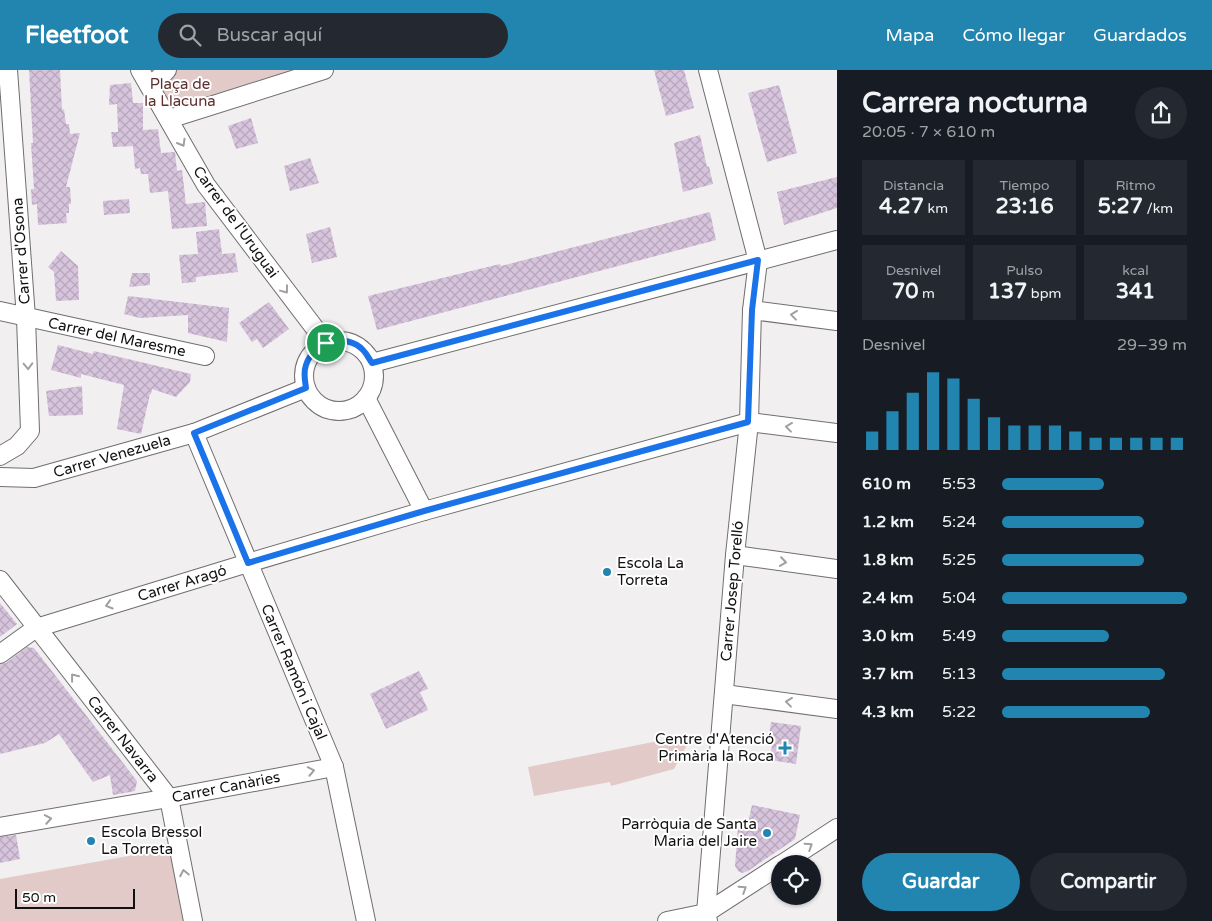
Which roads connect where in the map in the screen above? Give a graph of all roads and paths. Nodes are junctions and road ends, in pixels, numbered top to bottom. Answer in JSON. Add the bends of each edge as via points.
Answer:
{"nodes":[{"id":1,"x":8,"y":70,"type":"edge"},
{"id":2,"x":140,"y":70,"type":"edge"},
{"id":3,"x":168,"y":70,"type":"edge"},
{"id":4,"x":324,"y":70,"type":"edge"},
{"id":5,"x":708,"y":70,"type":"edge"},
{"id":6,"x":150,"y":87,"type":"junction"},
{"id":7,"x":169,"y":119,"type":"junction"},
{"id":8,"x":837,"y":240,"type":"edge"},
{"id":9,"x":758,"y":260,"type":"junction"},
{"id":10,"x":752,"y":310,"type":"junction"},
{"id":11,"x":0,"y":312,"type":"edge"},
{"id":12,"x":26,"y":318,"type":"junction"},
{"id":13,"x":837,"y":321,"type":"edge"},
{"id":14,"x":326,"y":343,"type":"junction"},
{"id":15,"x":205,"y":356,"type":"dead end"},
{"id":16,"x":372,"y":363,"type":"junction"},
{"id":17,"x":306,"y":388,"type":"junction"},
{"id":18,"x":366,"y":398,"type":"junction"},
{"id":19,"x":748,"y":422,"type":"junction"},
{"id":20,"x":194,"y":433,"type":"junction"},
{"id":21,"x":837,"y":433,"type":"edge"},
{"id":22,"x":0,"y":456,"type":"edge"},
{"id":23,"x":0,"y":477,"type":"edge"},
{"id":24,"x":424,"y":511,"type":"junction"},
{"id":25,"x":735,"y":555,"type":"junction"},
{"id":26,"x":248,"y":563,"type":"junction"},
{"id":27,"x":837,"y":569,"type":"edge"},
{"id":28,"x":0,"y":580,"type":"edge"},
{"id":29,"x":36,"y":628,"type":"junction"},
{"id":30,"x":0,"y":654,"type":"edge"},
{"id":31,"x":724,"y":694,"type":"junction"},
{"id":32,"x":837,"y":709,"type":"edge"},
{"id":33,"x":334,"y":767,"type":"junction"},
{"id":34,"x":169,"y":798,"type":"junction"},
{"id":35,"x":0,"y":827,"type":"edge"},
{"id":36,"x":837,"y":828,"type":"edge"},
{"id":37,"x":795,"y":855,"type":"edge"},
{"id":38,"x":771,"y":871,"type":"edge"},
{"id":39,"x":707,"y":917,"type":"edge"},
{"id":40,"x":193,"y":921,"type":"edge"},
{"id":41,"x":366,"y":921,"type":"edge"},
{"id":42,"x":667,"y":921,"type":"edge"}],
"edges":[{"from":1,"to":12,"type":"street","name":"Carrer d'Osona"},
{"from":2,"to":6,"type":"street","name":"Carrer de l'Uruguai"},
{"from":3,"to":6,"type":"street"},
{"from":4,"to":7,"type":"street"},
{"from":5,"to":9,"type":"street"},
{"from":6,"to":7,"type":"street","name":"Carrer de l'Uruguai"},
{"from":7,"to":14,"type":"street","name":"Carrer de l'Uruguai","one_way":true,"via":[[206,185]]},
{"from":8,"to":9,"type":"street"},
{"from":9,"to":10,"type":"street","name":"Carrer Josep Torelló"},
{"from":9,"to":16,"type":"street"},
{"from":13,"to":10,"type":"street","one_way":true},
{"from":10,"to":19,"type":"street","name":"Carrer Josep Torelló"},
{"from":11,"to":12,"type":"street","name":"Carrer del Maresme"},
{"from":12,"to":15,"type":"street","name":"Carrer del Maresme"},
{"from":12,"to":22,"type":"street","name":"Carrer d'Osona","one_way":true,"via":[[30,431],[17,446]]},
{"from":14,"to":16,"type":"street","via":[[351,342],[363,349]]},
{"from":14,"to":17,"type":"street","via":[[312,353],[306,364]]},
{"from":16,"to":18,"type":"street","via":[[372,389]]},
{"from":17,"to":18,"type":"street","via":[[316,402],[339,411],[359,405]]},
{"from":17,"to":20,"type":"street","name":"Carrer Venezuela"},
{"from":18,"to":24,"type":"street"},
{"from":21,"to":19,"type":"street","name":"Carrer Aragó","one_way":true},
{"from":19,"to":24,"type":"street","name":"Carrer Aragó"},
{"from":19,"to":25,"type":"street","name":"Carrer Josep Torelló"},
{"from":20,"to":23,"type":"street","name":"Carrer Venezuela","via":[[34,478]]},
{"from":20,"to":26,"type":"street","name":"Carrer Ramón i Cajal"},
{"from":24,"to":26,"type":"street","name":"Carrer Aragó"},
{"from":25,"to":27,"type":"street","one_way":true},
{"from":25,"to":31,"type":"street","name":"Carrer Josep Torelló"},
{"from":26,"to":29,"type":"street","name":"Carrer Aragó","one_way":true},
{"from":26,"to":33,"type":"street","name":"Carrer Ramón i Cajal"},
{"from":28,"to":29,"type":"street","name":"Carrer Navarra"},
{"from":29,"to":30,"type":"street","name":"Carrer Aragó"},
{"from":34,"to":29,"type":"street","name":"Carrer Navarra","one_way":true},
{"from":32,"to":31,"type":"street","one_way":true},
{"from":31,"to":39,"type":"street","name":"Carrer Josep Torelló"},
{"from":34,"to":33,"type":"street","name":"Carrer Canàries","one_way":true},
{"from":33,"to":41,"type":"street","name":"Carrer Ramón i Cajal"},
{"from":35,"to":34,"type":"street","name":"Carrer Canàries","one_way":true},
{"from":40,"to":34,"type":"street","name":"Carrer Navarra","one_way":true},
{"from":37,"to":36,"type":"street","one_way":true},
{"from":39,"to":38,"type":"street","one_way":true},
{"from":39,"to":42,"type":"street"}]}
